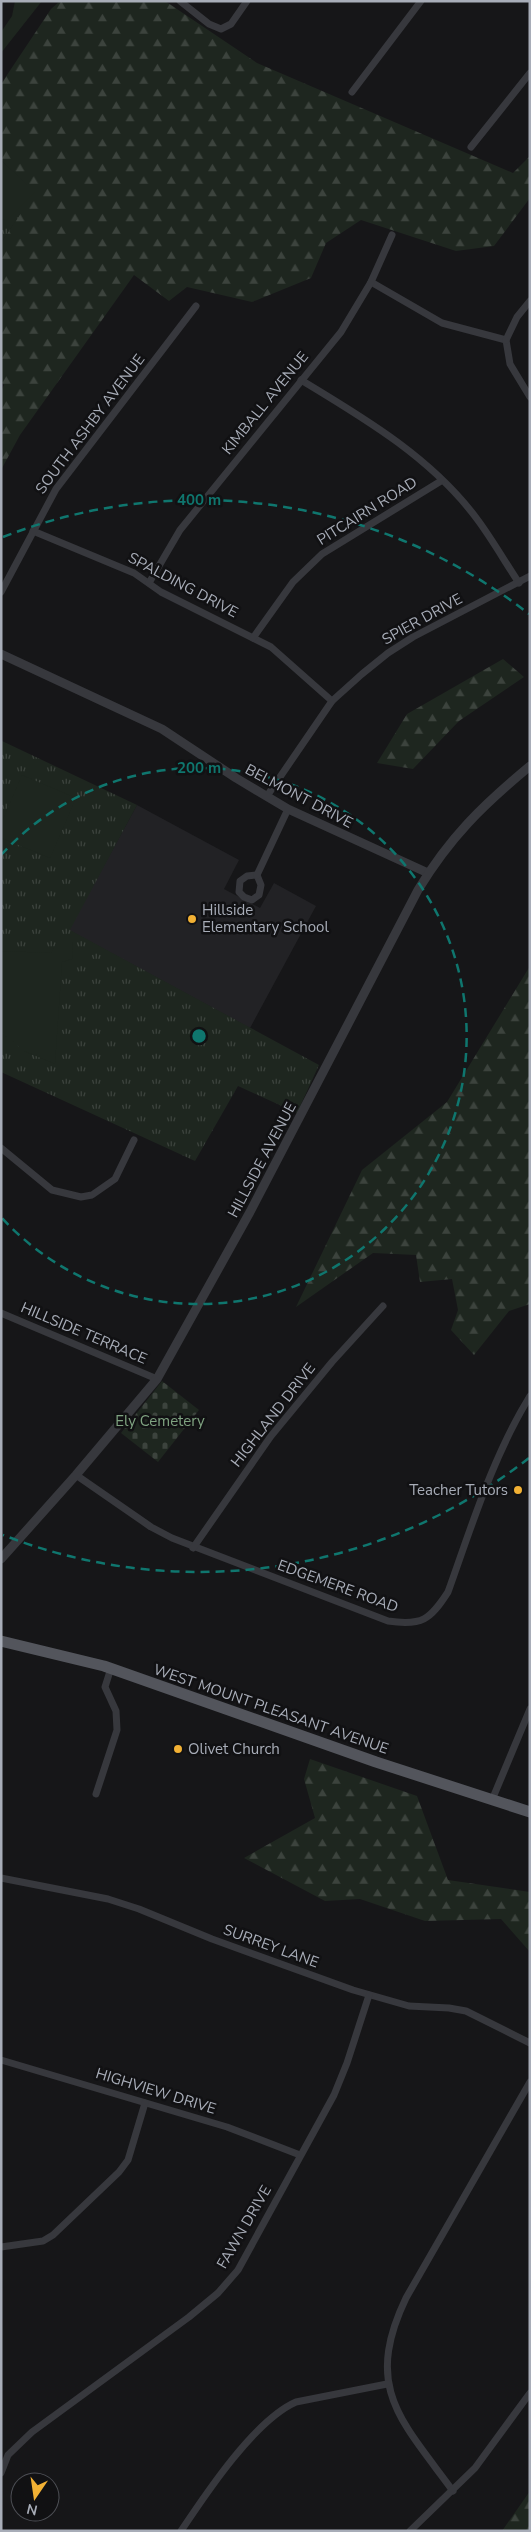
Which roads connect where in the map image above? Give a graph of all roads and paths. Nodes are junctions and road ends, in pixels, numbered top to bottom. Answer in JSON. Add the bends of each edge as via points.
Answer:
{"nodes":[{"id":1,"x":180,"y":1,"type":"edge"},
{"id":2,"x":247,"y":1,"type":"edge"},
{"id":3,"x":422,"y":1,"type":"edge"},
{"id":4,"x":530,"y":73,"type":"edge"},
{"id":5,"x":352,"y":92,"type":"dead end"},
{"id":6,"x":471,"y":147,"type":"dead end"},
{"id":7,"x":392,"y":235,"type":"dead end"},
{"id":8,"x":371,"y":282,"type":"junction"},
{"id":9,"x":530,"y":301,"type":"edge"},
{"id":10,"x":196,"y":306,"type":"dead end"},
{"id":11,"x":506,"y":340,"type":"junction"},
{"id":12,"x":301,"y":380,"type":"junction"},
{"id":13,"x":530,"y":397,"type":"edge"},
{"id":14,"x":441,"y":481,"type":"junction"},
{"id":15,"x":33,"y":530,"type":"junction"},
{"id":16,"x":530,"y":576,"type":"edge"},
{"id":17,"x":149,"y":583,"type":"junction"},
{"id":18,"x":519,"y":583,"type":"junction"},
{"id":19,"x":1,"y":592,"type":"edge"},
{"id":20,"x":253,"y":638,"type":"junction"},
{"id":21,"x":1,"y":654,"type":"edge"},
{"id":22,"x":332,"y":701,"type":"junction"},
{"id":23,"x":530,"y":766,"type":"edge"},
{"id":24,"x":267,"y":796,"type":"junction"},
{"id":25,"x":288,"y":809,"type":"junction"},
{"id":26,"x":428,"y":874,"type":"junction"},
{"id":27,"x":257,"y":875,"type":"dead end"},
{"id":28,"x":134,"y":1140,"type":"dead end"},
{"id":29,"x":1,"y":1148,"type":"edge"},
{"id":30,"x":383,"y":1306,"type":"dead end"},
{"id":31,"x":1,"y":1313,"type":"edge"},
{"id":32,"x":157,"y":1379,"type":"junction"},
{"id":33,"x":530,"y":1396,"type":"edge"},
{"id":34,"x":76,"y":1475,"type":"junction"},
{"id":35,"x":193,"y":1548,"type":"junction"},
{"id":36,"x":1,"y":1559,"type":"edge"},
{"id":37,"x":1,"y":1640,"type":"edge"},
{"id":38,"x":111,"y":1668,"type":"junction"},
{"id":39,"x":530,"y":1709,"type":"edge"},
{"id":40,"x":96,"y":1794,"type":"dead end"},
{"id":41,"x":492,"y":1800,"type":"junction"},
{"id":42,"x":530,"y":1812,"type":"edge"},
{"id":43,"x":1,"y":1878,"type":"edge"},
{"id":44,"x":369,"y":1995,"type":"junction"},
{"id":45,"x":530,"y":2043,"type":"edge"},
{"id":46,"x":1,"y":2060,"type":"edge"},
{"id":47,"x":530,"y":2082,"type":"edge"},
{"id":48,"x":145,"y":2103,"type":"junction"},
{"id":49,"x":300,"y":2155,"type":"junction"},
{"id":50,"x":1,"y":2247,"type":"edge"},
{"id":51,"x":387,"y":2384,"type":"junction"},
{"id":52,"x":530,"y":2393,"type":"edge"},
{"id":53,"x":1,"y":2473,"type":"edge"},
{"id":54,"x":453,"y":2491,"type":"junction"},
{"id":55,"x":181,"y":2531,"type":"edge"},
{"id":56,"x":410,"y":2531,"type":"edge"}],
"edges":[{"from":1,"to":2,"type":"street","via":[[210,24],[223,28],[231,24]]},
{"from":3,"to":5,"type":"street"},
{"from":4,"to":6,"type":"street"},
{"from":7,"to":8,"type":"street","name":"KIMBALL AVENUE"},
{"from":8,"to":11,"type":"street","via":[[442,323]]},
{"from":8,"to":12,"type":"street","name":"KIMBALL AVENUE","via":[[341,332]]},
{"from":9,"to":11,"type":"street","via":[[517,317]]},
{"from":10,"to":15,"type":"street","name":"SOUTH ASHBY AVENUE","via":[[56,489]]},
{"from":11,"to":13,"type":"street","via":[[510,364]]},
{"from":12,"to":14,"type":"street","via":[[368,420],[414,455]]},
{"from":12,"to":17,"type":"street","name":"KIMBALL AVENUE","via":[[180,530]]},
{"from":14,"to":18,"type":"street","via":[[476,518]]},
{"from":14,"to":20,"type":"street","name":"PITCAIRN ROAD","via":[[322,554],[293,582]]},
{"from":15,"to":17,"type":"street","name":"SPALDING DRIVE","via":[[134,572]]},
{"from":15,"to":19,"type":"street","name":"SOUTH ASHBY AVENUE"},
{"from":16,"to":18,"type":"street","name":"SPIER DRIVE"},
{"from":17,"to":20,"type":"street","name":"SPALDING DRIVE"},
{"from":18,"to":22,"type":"street","name":"SPIER DRIVE","via":[[413,637],[388,653]]},
{"from":20,"to":22,"type":"street","name":"SPALDING DRIVE","via":[[271,647]]},
{"from":21,"to":24,"type":"street","name":"BELMONT DRIVE","via":[[162,729]]},
{"from":22,"to":24,"type":"street","name":"SPIER DRIVE"},
{"from":23,"to":26,"type":"street","name":"HILLSIDE AVENUE","via":[[479,809],[456,834]]},
{"from":24,"to":25,"type":"street","name":"BELMONT DRIVE"},
{"from":25,"to":26,"type":"street","name":"BELMONT DRIVE"},
{"from":25,"to":27,"type":"street"},
{"from":26,"to":32,"type":"street","name":"HILLSIDE AVENUE","via":[[243,1226]]},
{"from":28,"to":29,"type":"street","via":[[115,1179],[92,1195],[80,1197],[52,1190]]},
{"from":30,"to":35,"type":"street","name":"HIGHLAND DRIVE","via":[[271,1436]]},
{"from":31,"to":32,"type":"street","name":"HILLSIDE TERRACE"},
{"from":32,"to":34,"type":"street","name":"HILLSIDE AVENUE"},
{"from":33,"to":35,"type":"street","name":"EDGEMERE ROAD","via":[[512,1424],[495,1463],[448,1592],[426,1619],[408,1624],[388,1621]]},
{"from":34,"to":35,"type":"street","name":"EDGEMERE ROAD","via":[[151,1527]]},
{"from":34,"to":36,"type":"street","name":"HILLSIDE AVENUE"},
{"from":37,"to":38,"type":"main road","name":"WEST MOUNT PLEASANT AVENUE"},
{"from":38,"to":40,"type":"street","via":[[105,1687],[116,1710],[117,1730]]},
{"from":38,"to":41,"type":"main road","name":"WEST MOUNT PLEASANT AVENUE"},
{"from":39,"to":41,"type":"street"},
{"from":41,"to":42,"type":"main road","name":"WEST MOUNT PLEASANT AVENUE"},
{"from":43,"to":44,"type":"street","name":"SURREY LANE","via":[[108,1899]]},
{"from":44,"to":45,"type":"street","name":"SURREY LANE","via":[[409,2006],[466,2012]]},
{"from":44,"to":49,"type":"street","name":"FAWN DRIVE","via":[[334,2095]]},
{"from":46,"to":48,"type":"street","name":"HIGHVIEW DRIVE"},
{"from":47,"to":51,"type":"street","via":[[399,2314],[388,2348]]},
{"from":48,"to":49,"type":"street","name":"HIGHVIEW DRIVE","via":[[226,2127]]},
{"from":48,"to":50,"type":"street","via":[[128,2160],[119,2172],[53,2235],[43,2241]]},
{"from":49,"to":53,"type":"street","name":"FAWN DRIVE","via":[[238,2270],[218,2293],[32,2432],[8,2455]]},
{"from":51,"to":54,"type":"street","via":[[412,2438]]},
{"from":51,"to":55,"type":"street","via":[[296,2402],[282,2408],[212,2483]]},
{"from":52,"to":54,"type":"street","via":[[475,2468]]},
{"from":54,"to":56,"type":"street"}]}
